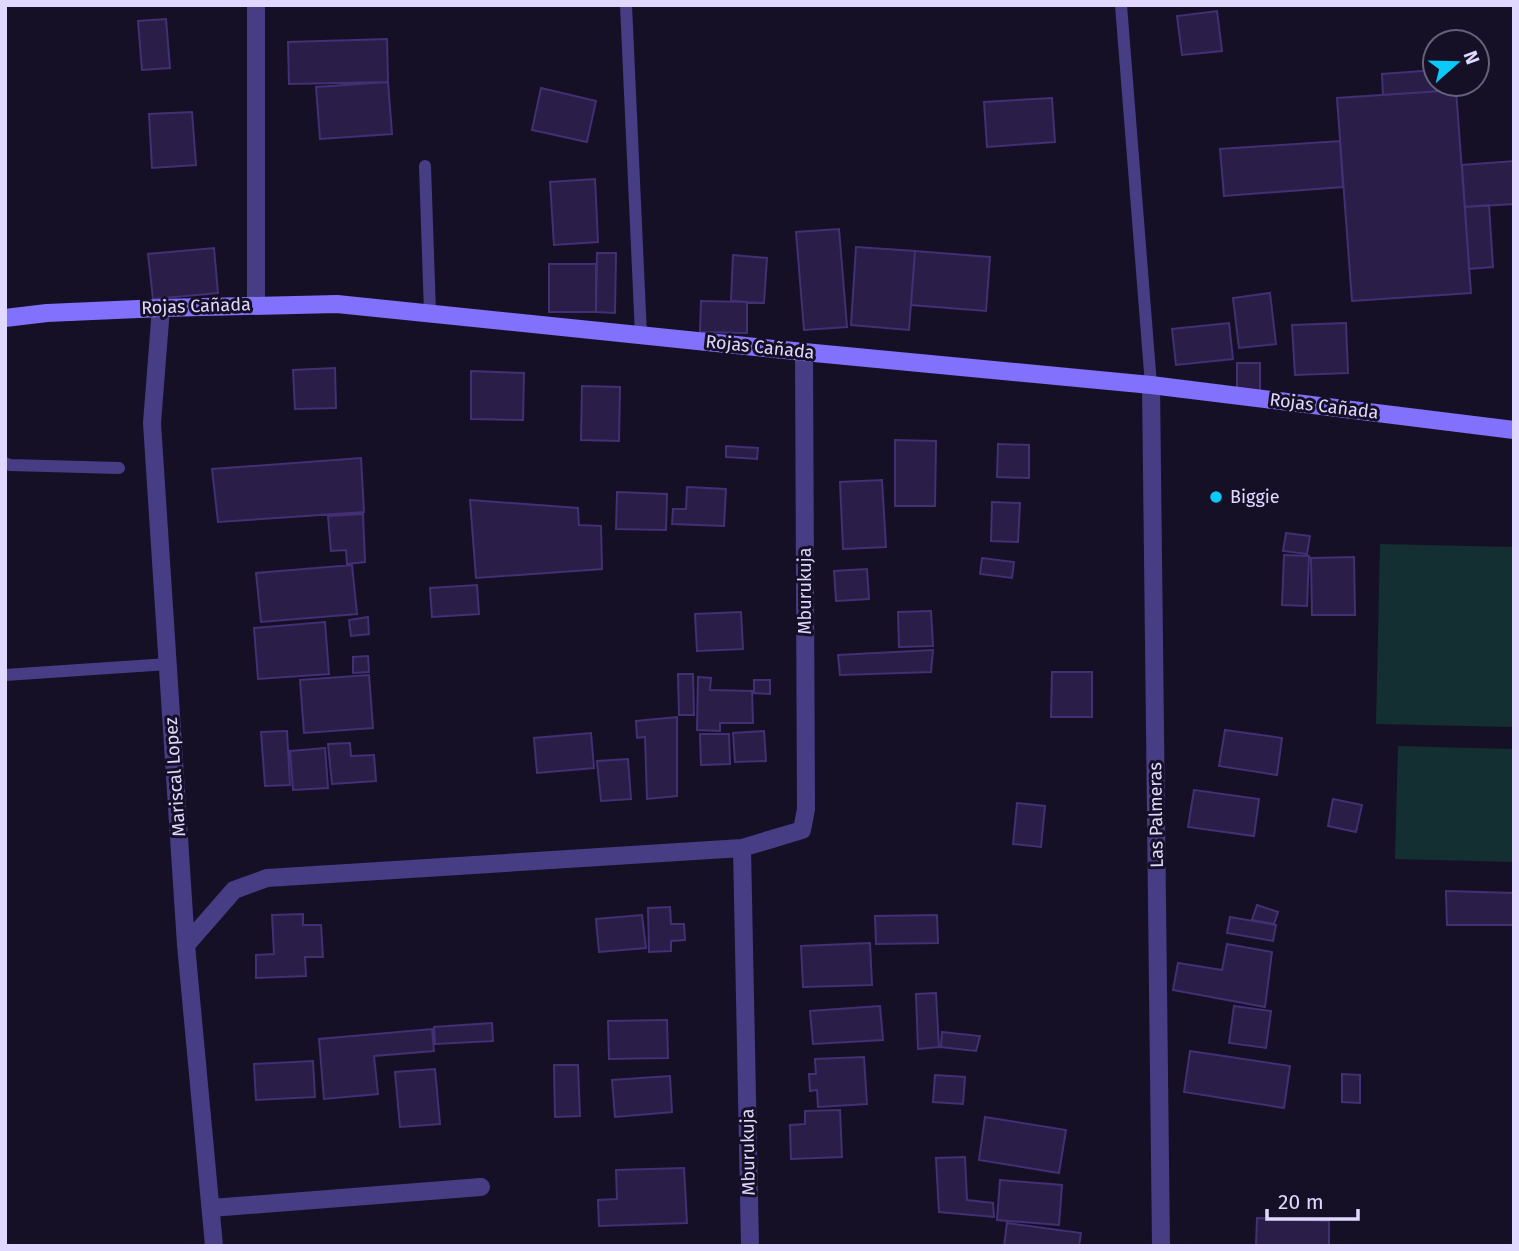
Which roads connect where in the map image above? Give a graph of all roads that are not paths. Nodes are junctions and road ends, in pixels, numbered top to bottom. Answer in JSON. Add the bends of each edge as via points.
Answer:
{"nodes":[{"id":1,"x":256,"y":5,"type":"edge"},
{"id":2,"x":626,"y":5,"type":"edge"},
{"id":3,"x":1121,"y":5,"type":"edge"},
{"id":4,"x":425,"y":166,"type":"dead end"},
{"id":5,"x":256,"y":304,"type":"junction"},
{"id":6,"x":161,"y":307,"type":"junction"},
{"id":7,"x":430,"y":313,"type":"junction"},
{"id":8,"x":5,"y":318,"type":"edge"},
{"id":9,"x":641,"y":335,"type":"junction"},
{"id":10,"x":804,"y":352,"type":"junction"},
{"id":11,"x":1151,"y":385,"type":"junction"},
{"id":12,"x":1514,"y":430,"type":"edge"},
{"id":13,"x":5,"y":463,"type":"edge"},
{"id":14,"x":119,"y":468,"type":"dead end"},
{"id":15,"x":168,"y":664,"type":"junction"},
{"id":16,"x":5,"y":675,"type":"edge"},
{"id":17,"x":742,"y":848,"type":"junction"},
{"id":18,"x":186,"y":945,"type":"junction"},
{"id":19,"x":481,"y":1187,"type":"dead end"},
{"id":20,"x":211,"y":1208,"type":"junction"},
{"id":21,"x":214,"y":1246,"type":"edge"},
{"id":22,"x":750,"y":1246,"type":"edge"},
{"id":23,"x":1161,"y":1246,"type":"edge"}],
"edges":[{"from":1,"to":5,"type":"street"},
{"from":2,"to":9,"type":"lane"},
{"from":3,"to":11,"type":"lane"},
{"from":4,"to":7,"type":"lane"},
{"from":5,"to":6,"type":"main road","name":"Rojas Cañada"},
{"from":5,"to":7,"type":"main road","name":"Rojas Cañada","via":[[337,304]]},
{"from":6,"to":8,"type":"main road","name":"Rojas Cañada"},
{"from":6,"to":15,"type":"street","name":"Mariscal Lopez","via":[[152,423]]},
{"from":7,"to":9,"type":"main road","name":"Rojas Cañada"},
{"from":9,"to":10,"type":"main road","name":"Rojas Cañada"},
{"from":10,"to":11,"type":"main road","name":"Rojas Cañada"},
{"from":10,"to":17,"type":"street","name":"Mburukuja","via":[[806,809],[802,830]]},
{"from":11,"to":12,"type":"main road","name":"Rojas Cañada"},
{"from":11,"to":23,"type":"street","name":"Las Palmeras"},
{"from":13,"to":14,"type":"lane"},
{"from":15,"to":16,"type":"lane"},
{"from":15,"to":18,"type":"street","name":"Mariscal Lopez"},
{"from":17,"to":18,"type":"street","via":[[267,878],[234,890]]},
{"from":17,"to":22,"type":"street","name":"Mburukuja"},
{"from":18,"to":20,"type":"street","name":"Mariscal Lopez"},
{"from":19,"to":20,"type":"street"},
{"from":20,"to":21,"type":"street","name":"Mariscal Lopez"}]}
